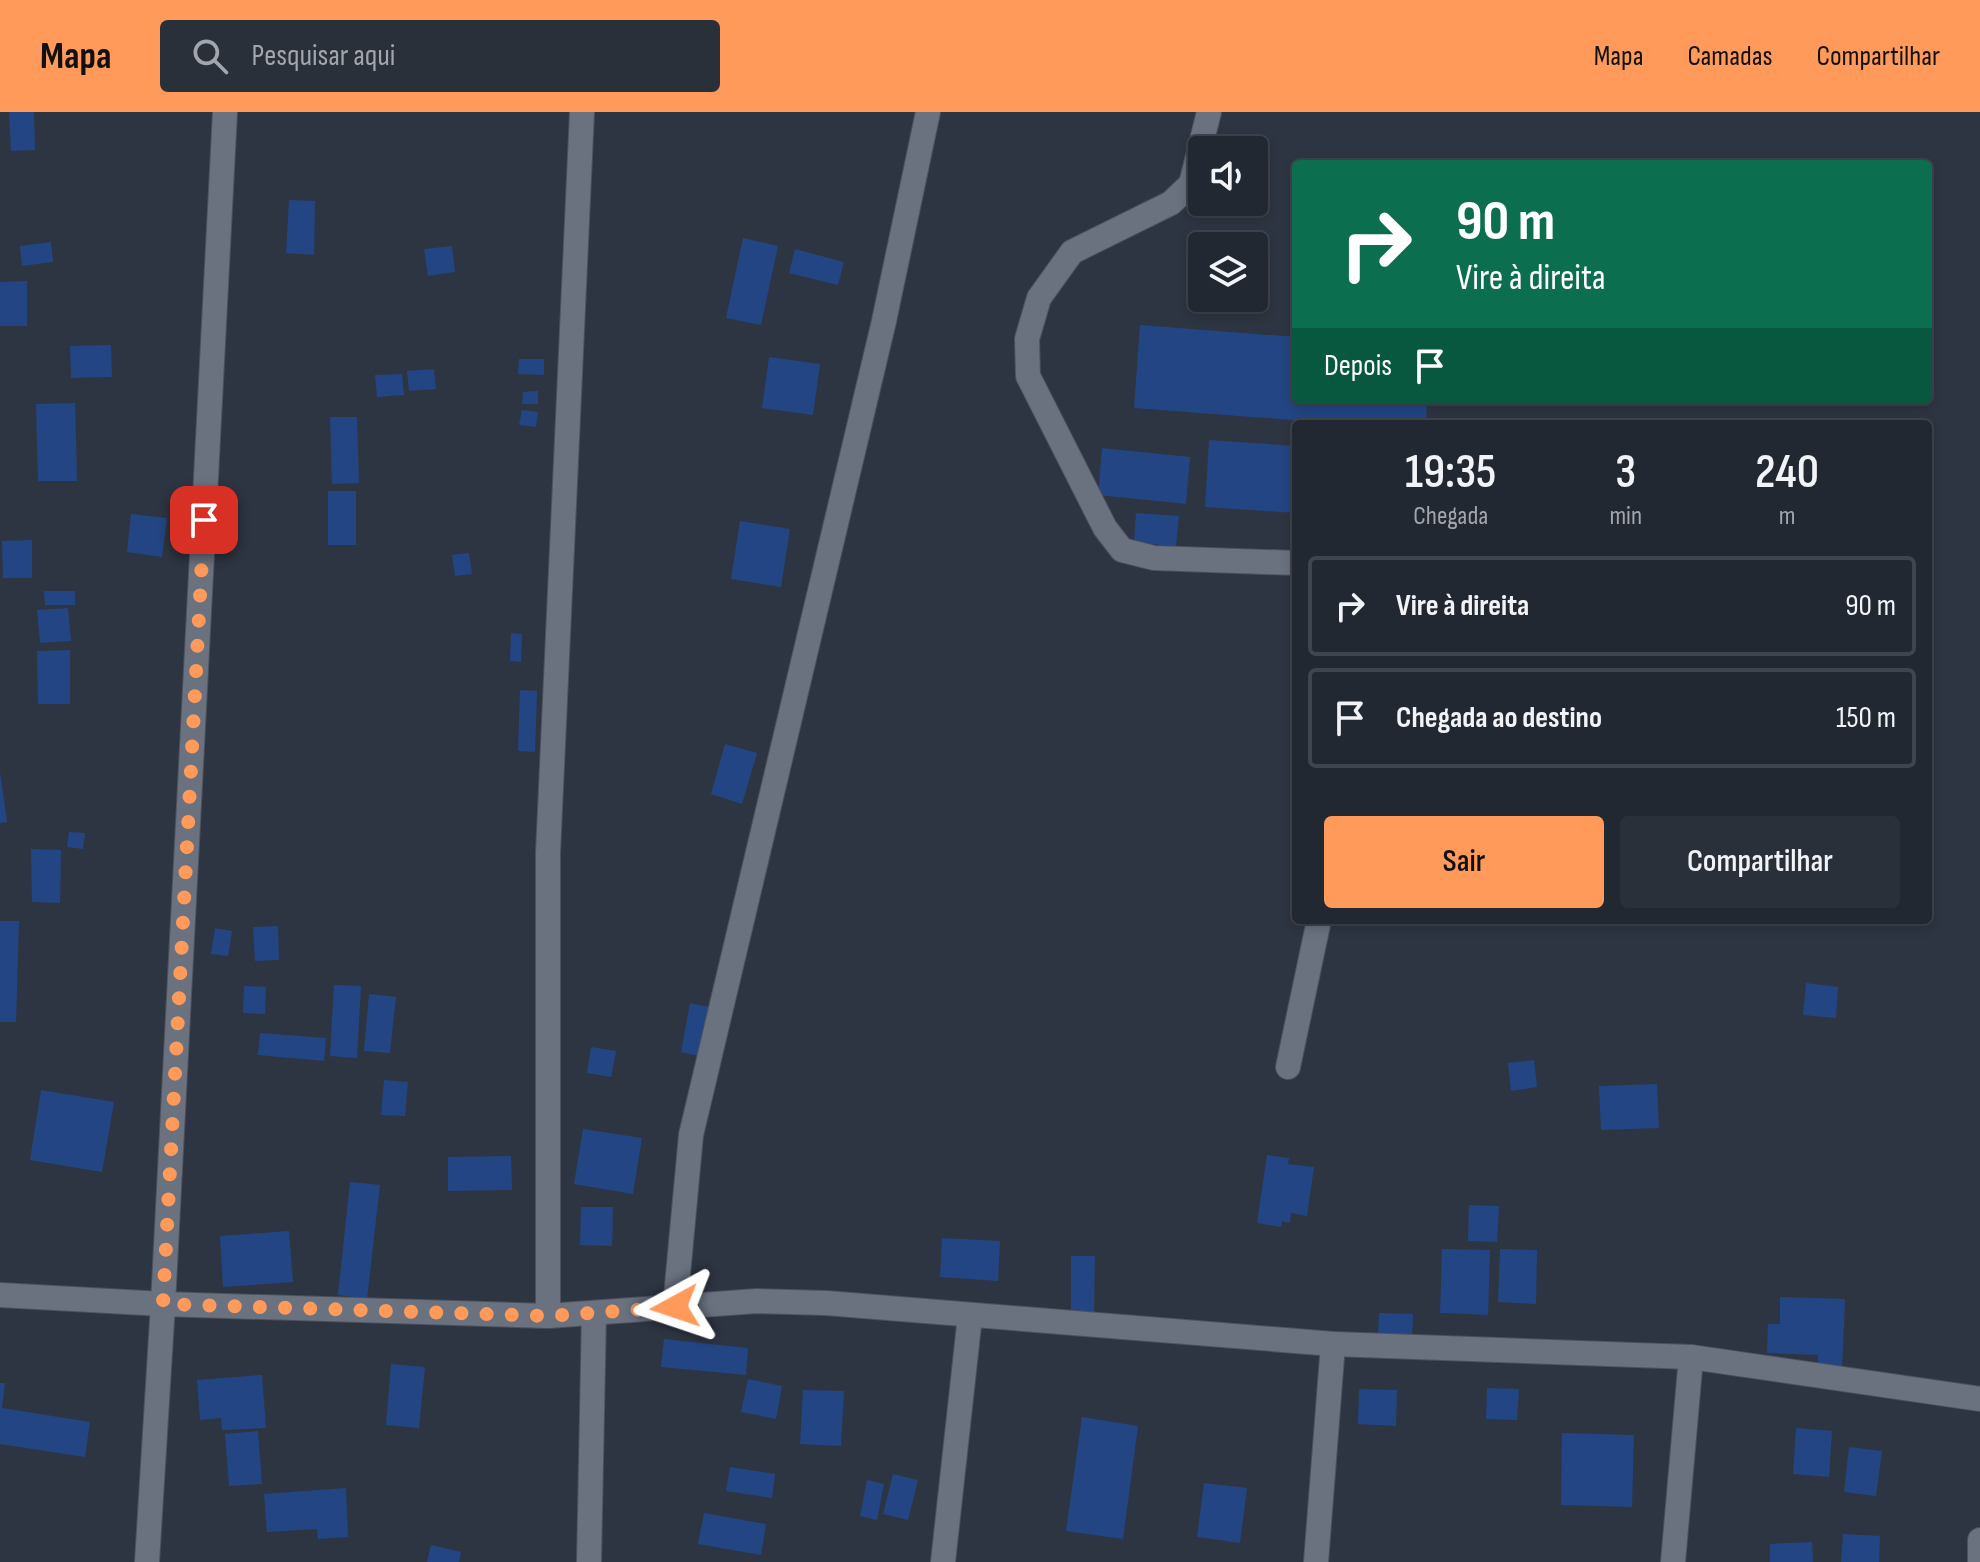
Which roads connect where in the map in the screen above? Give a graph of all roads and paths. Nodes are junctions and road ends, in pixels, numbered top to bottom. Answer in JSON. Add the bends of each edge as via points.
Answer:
{"nodes":[{"id":1,"x":225,"y":112,"type":"edge"},
{"id":2,"x":582,"y":112,"type":"edge"},
{"id":3,"x":928,"y":112,"type":"edge"},
{"id":4,"x":1209,"y":112,"type":"edge"},
{"id":5,"x":1292,"y":563,"type":"edge"},
{"id":6,"x":1318,"y":924,"type":"edge"},
{"id":7,"x":1288,"y":1067,"type":"dead end"},
{"id":8,"x":0,"y":1295,"type":"edge"},
{"id":9,"x":163,"y":1304,"type":"junction"},
{"id":10,"x":675,"y":1307,"type":"junction"},
{"id":11,"x":594,"y":1313,"type":"junction"},
{"id":12,"x":548,"y":1316,"type":"junction"},
{"id":13,"x":970,"y":1316,"type":"junction"},
{"id":14,"x":1333,"y":1344,"type":"junction"},
{"id":15,"x":1691,"y":1357,"type":"junction"},
{"id":16,"x":1980,"y":1399,"type":"edge"},
{"id":17,"x":1980,"y":1540,"type":"edge"},
{"id":18,"x":147,"y":1562,"type":"edge"},
{"id":19,"x":589,"y":1562,"type":"edge"},
{"id":20,"x":943,"y":1562,"type":"edge"},
{"id":21,"x":1316,"y":1562,"type":"edge"},
{"id":22,"x":1673,"y":1562,"type":"edge"},
{"id":23,"x":1980,"y":1562,"type":"edge"}],
"edges":[{"from":1,"to":9,"type":"street"},
{"from":2,"to":12,"type":"street","via":[[548,853]]},
{"from":3,"to":10,"type":"street","via":[[884,321],[691,1135]]},
{"from":4,"to":5,"type":"street","via":[[1191,184],[1171,203],[1072,252],[1039,298],[1027,339],[1028,376],[1105,528],[1122,550],[1154,558]]},
{"from":6,"to":7,"type":"street"},
{"from":8,"to":9,"type":"street"},
{"from":9,"to":12,"type":"street"},
{"from":9,"to":18,"type":"street"},
{"from":10,"to":11,"type":"street"},
{"from":10,"to":13,"type":"street","via":[[826,1303]]},
{"from":11,"to":12,"type":"street"},
{"from":11,"to":19,"type":"street"},
{"from":13,"to":14,"type":"street"},
{"from":13,"to":20,"type":"street"},
{"from":14,"to":15,"type":"street"},
{"from":14,"to":21,"type":"street"},
{"from":15,"to":16,"type":"street"},
{"from":15,"to":22,"type":"street"},
{"from":17,"to":23,"type":"street"}]}
